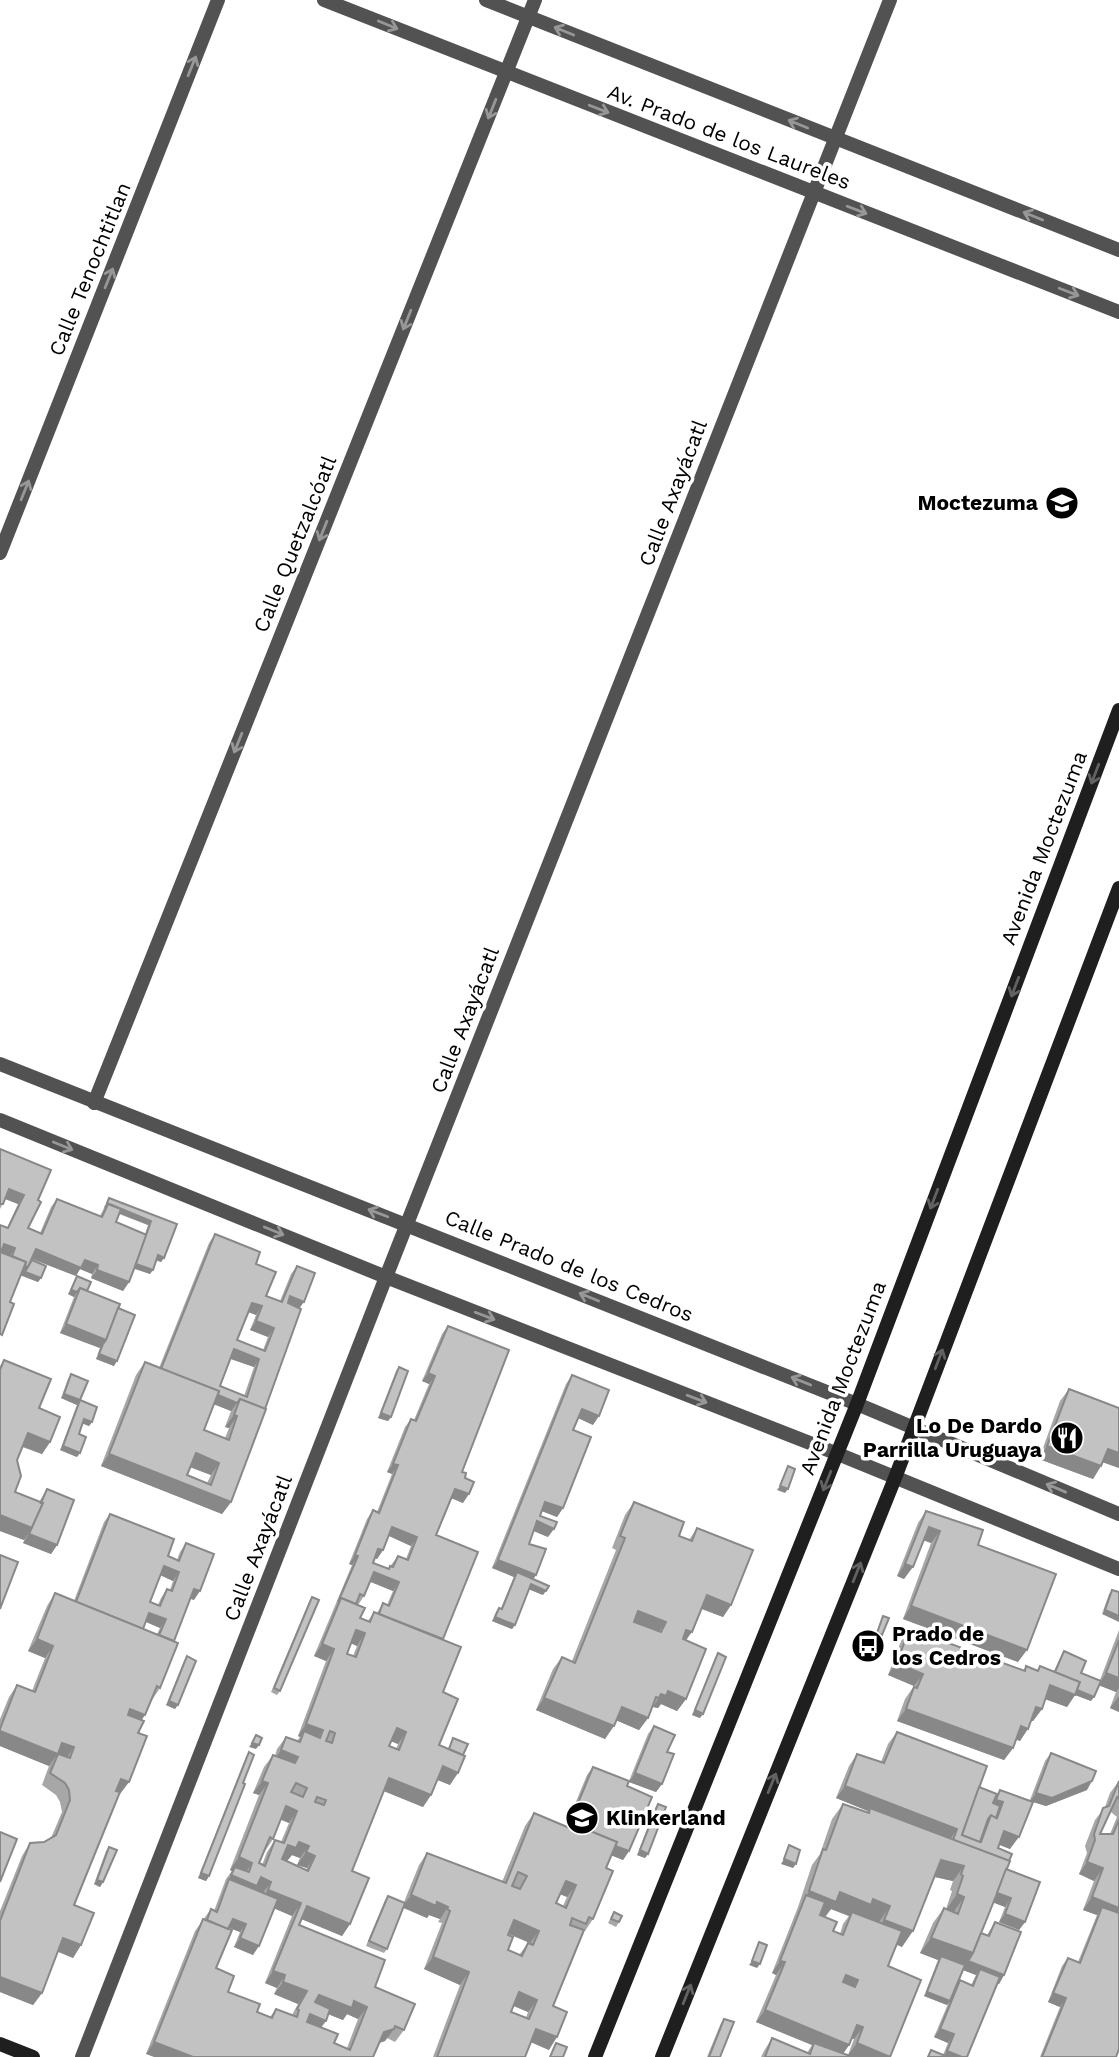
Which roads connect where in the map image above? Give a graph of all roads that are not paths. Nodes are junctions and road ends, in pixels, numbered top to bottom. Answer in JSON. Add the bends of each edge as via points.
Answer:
{"nodes":[{"id":1,"x":219,"y":0,"type":"edge"},
{"id":2,"x":324,"y":0,"type":"edge"},
{"id":3,"x":486,"y":0,"type":"edge"},
{"id":4,"x":535,"y":0,"type":"edge"},
{"id":5,"x":890,"y":0,"type":"edge"},
{"id":6,"x":528,"y":17,"type":"junction"},
{"id":7,"x":506,"y":72,"type":"junction"},
{"id":8,"x":835,"y":138,"type":"junction"},
{"id":9,"x":813,"y":193,"type":"junction"},
{"id":10,"x":1119,"y":250,"type":"edge"},
{"id":11,"x":1119,"y":312,"type":"edge"},
{"id":12,"x":0,"y":553,"type":"edge"},
{"id":13,"x":1119,"y":710,"type":"edge"},
{"id":14,"x":1119,"y":888,"type":"edge"},
{"id":15,"x":0,"y":1064,"type":"edge"},
{"id":16,"x":94,"y":1103,"type":"junction"},
{"id":17,"x":0,"y":1120,"type":"edge"},
{"id":18,"x":407,"y":1224,"type":"junction"},
{"id":19,"x":386,"y":1277,"type":"junction"},
{"id":20,"x":857,"y":1404,"type":"junction"},
{"id":21,"x":913,"y":1428,"type":"junction"},
{"id":22,"x":838,"y":1454,"type":"junction"},
{"id":23,"x":895,"y":1478,"type":"junction"},
{"id":24,"x":1119,"y":1514,"type":"edge"},
{"id":25,"x":1119,"y":1569,"type":"edge"},
{"id":26,"x":0,"y":2044,"type":"edge"},
{"id":27,"x":33,"y":2057,"type":"edge"},
{"id":28,"x":82,"y":2057,"type":"edge"},
{"id":29,"x":595,"y":2057,"type":"edge"},
{"id":30,"x":662,"y":2057,"type":"edge"}],
"edges":[{"from":12,"to":1,"type":"street","name":"Calle Tenochtitlan","one_way":true},
{"from":2,"to":7,"type":"street","name":"Av. Prado de los Laureles","one_way":true},
{"from":3,"to":6,"type":"street","name":"Av. Prado de los Laureles"},
{"from":4,"to":6,"type":"street","name":"Calle Quetzalcóatl"},
{"from":5,"to":8,"type":"street","name":"Calle Axayácatl"},
{"from":6,"to":7,"type":"street","name":"Calle Quetzalcóatl"},
{"from":8,"to":6,"type":"street","name":"Av. Prado de los Laureles","one_way":true},
{"from":7,"to":9,"type":"street","name":"Av. Prado de los Laureles","one_way":true},
{"from":7,"to":16,"type":"street","name":"Calle Quetzalcóatl","one_way":true},
{"from":8,"to":9,"type":"street","name":"Calle Axayácatl"},
{"from":10,"to":8,"type":"street","name":"Av. Prado de los Laureles","one_way":true},
{"from":9,"to":11,"type":"street","name":"Av. Prado de los Laureles","one_way":true},
{"from":9,"to":18,"type":"street","name":"Calle Axayácatl"},
{"from":13,"to":20,"type":"street","name":"Avenida Moctezuma","one_way":true},
{"from":21,"to":14,"type":"street","one_way":true},
{"from":15,"to":16,"type":"street","name":"Calle Prado de los Cedros"},
{"from":18,"to":16,"type":"street","name":"Calle Prado de los Cedros","one_way":true},
{"from":17,"to":19,"type":"street","one_way":true},
{"from":18,"to":19,"type":"street","name":"Calle Axayácatl"},
{"from":20,"to":18,"type":"street","name":"Calle Prado de los Cedros","one_way":true},
{"from":19,"to":22,"type":"street","one_way":true},
{"from":19,"to":28,"type":"street","name":"Calle Axayácatl"},
{"from":20,"to":21,"type":"street","name":"Calle Prado de los Cedros"},
{"from":20,"to":22,"type":"street","name":"Avenida Moctezuma"},
{"from":21,"to":23,"type":"street"},
{"from":24,"to":21,"type":"street","name":"Calle Prado de los Cedros","one_way":true},
{"from":22,"to":23,"type":"street"},
{"from":22,"to":29,"type":"street","name":"Avenida Moctezuma","one_way":true},
{"from":23,"to":25,"type":"street"},
{"from":30,"to":23,"type":"street","one_way":true},
{"from":26,"to":27,"type":"street"}]}
